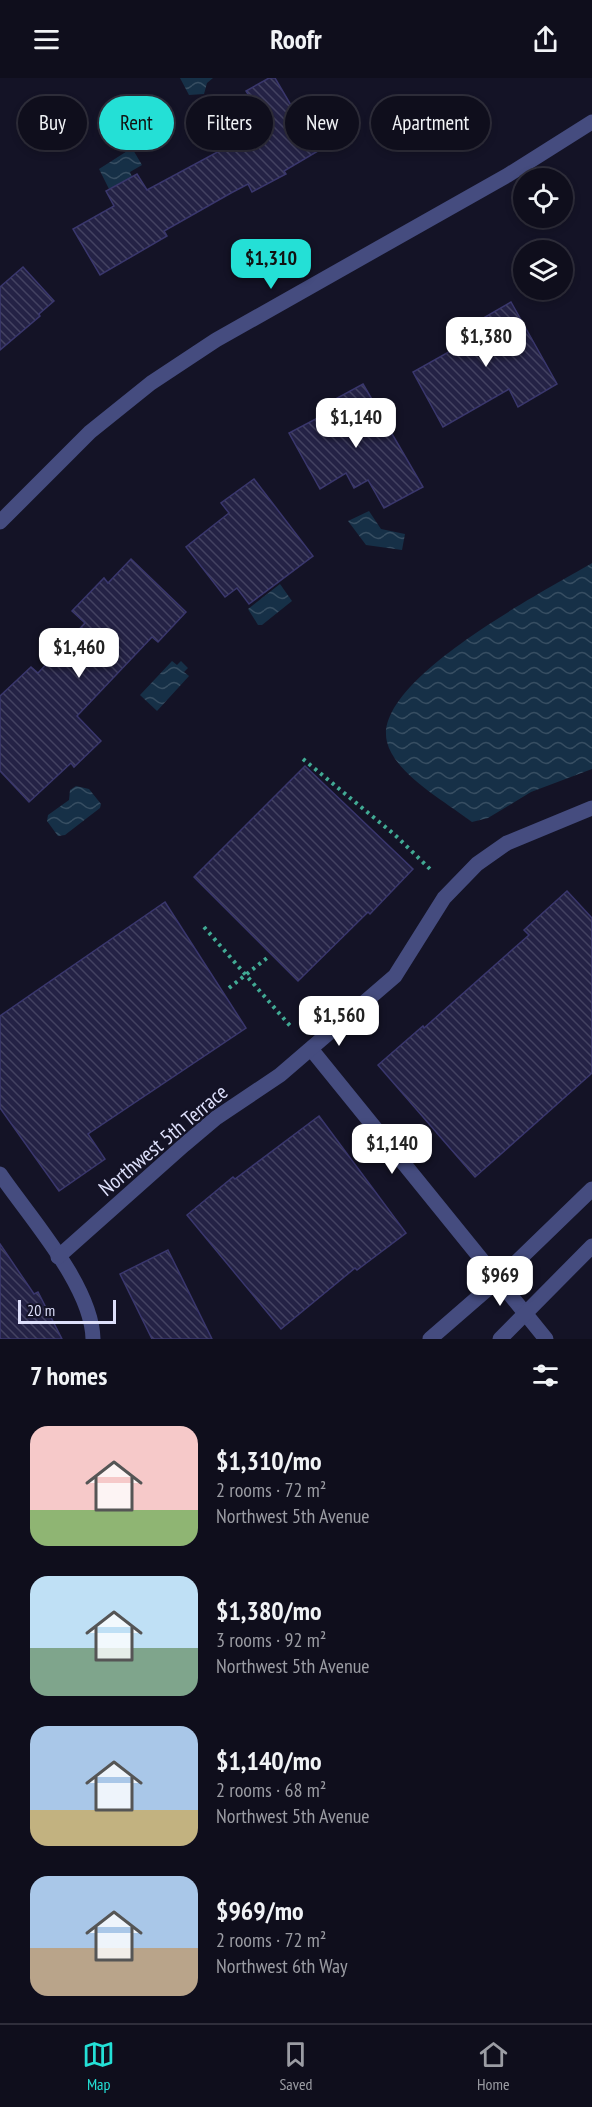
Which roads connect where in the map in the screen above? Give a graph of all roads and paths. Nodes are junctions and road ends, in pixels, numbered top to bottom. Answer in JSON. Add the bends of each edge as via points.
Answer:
{"nodes":[{"id":1,"x":592,"y":122,"type":"edge"},
{"id":2,"x":0,"y":522,"type":"edge"},
{"id":3,"x":303,"y":759,"type":"dead end"},
{"id":4,"x":592,"y":808,"type":"edge"},
{"id":5,"x":431,"y":870,"type":"dead end"},
{"id":6,"x":204,"y":927,"type":"dead end"},
{"id":7,"x":267,"y":958,"type":"dead end"},
{"id":8,"x":246,"y":975,"type":"junction"},
{"id":9,"x":229,"y":988,"type":"dead end"},
{"id":10,"x":292,"y":1028,"type":"dead end"},
{"id":11,"x":310,"y":1049,"type":"junction"},
{"id":12,"x":0,"y":1174,"type":"edge"},
{"id":13,"x":592,"y":1189,"type":"edge"},
{"id":14,"x":592,"y":1246,"type":"edge"},
{"id":15,"x":58,"y":1257,"type":"junction"},
{"id":16,"x":499,"y":1279,"type":"junction"},
{"id":17,"x":527,"y":1314,"type":"junction"},
{"id":18,"x":93,"y":1339,"type":"edge"},
{"id":19,"x":430,"y":1339,"type":"edge"},
{"id":20,"x":500,"y":1339,"type":"edge"},
{"id":21,"x":546,"y":1339,"type":"edge"}],
"edges":[{"from":1,"to":2,"type":"street","via":[[508,175],[216,340],[151,383],[90,432]]},
{"from":3,"to":5,"type":"path"},
{"from":4,"to":11,"type":"street","name":"Northwest 5th Terrace","via":[[507,843],[477,864],[444,898],[395,976]]},
{"from":6,"to":8,"type":"path"},
{"from":7,"to":8,"type":"path"},
{"from":8,"to":9,"type":"path"},
{"from":8,"to":10,"type":"path"},
{"from":11,"to":15,"type":"street","name":"Northwest 5th Terrace","via":[[280,1075],[216,1118]]},
{"from":11,"to":16,"type":"street"},
{"from":12,"to":15,"type":"street"},
{"from":13,"to":16,"type":"street"},
{"from":14,"to":17,"type":"street"},
{"from":15,"to":18,"type":"street","via":[[84,1296]]},
{"from":16,"to":17,"type":"street"},
{"from":16,"to":19,"type":"street"},
{"from":17,"to":20,"type":"street"},
{"from":17,"to":21,"type":"street"}]}
